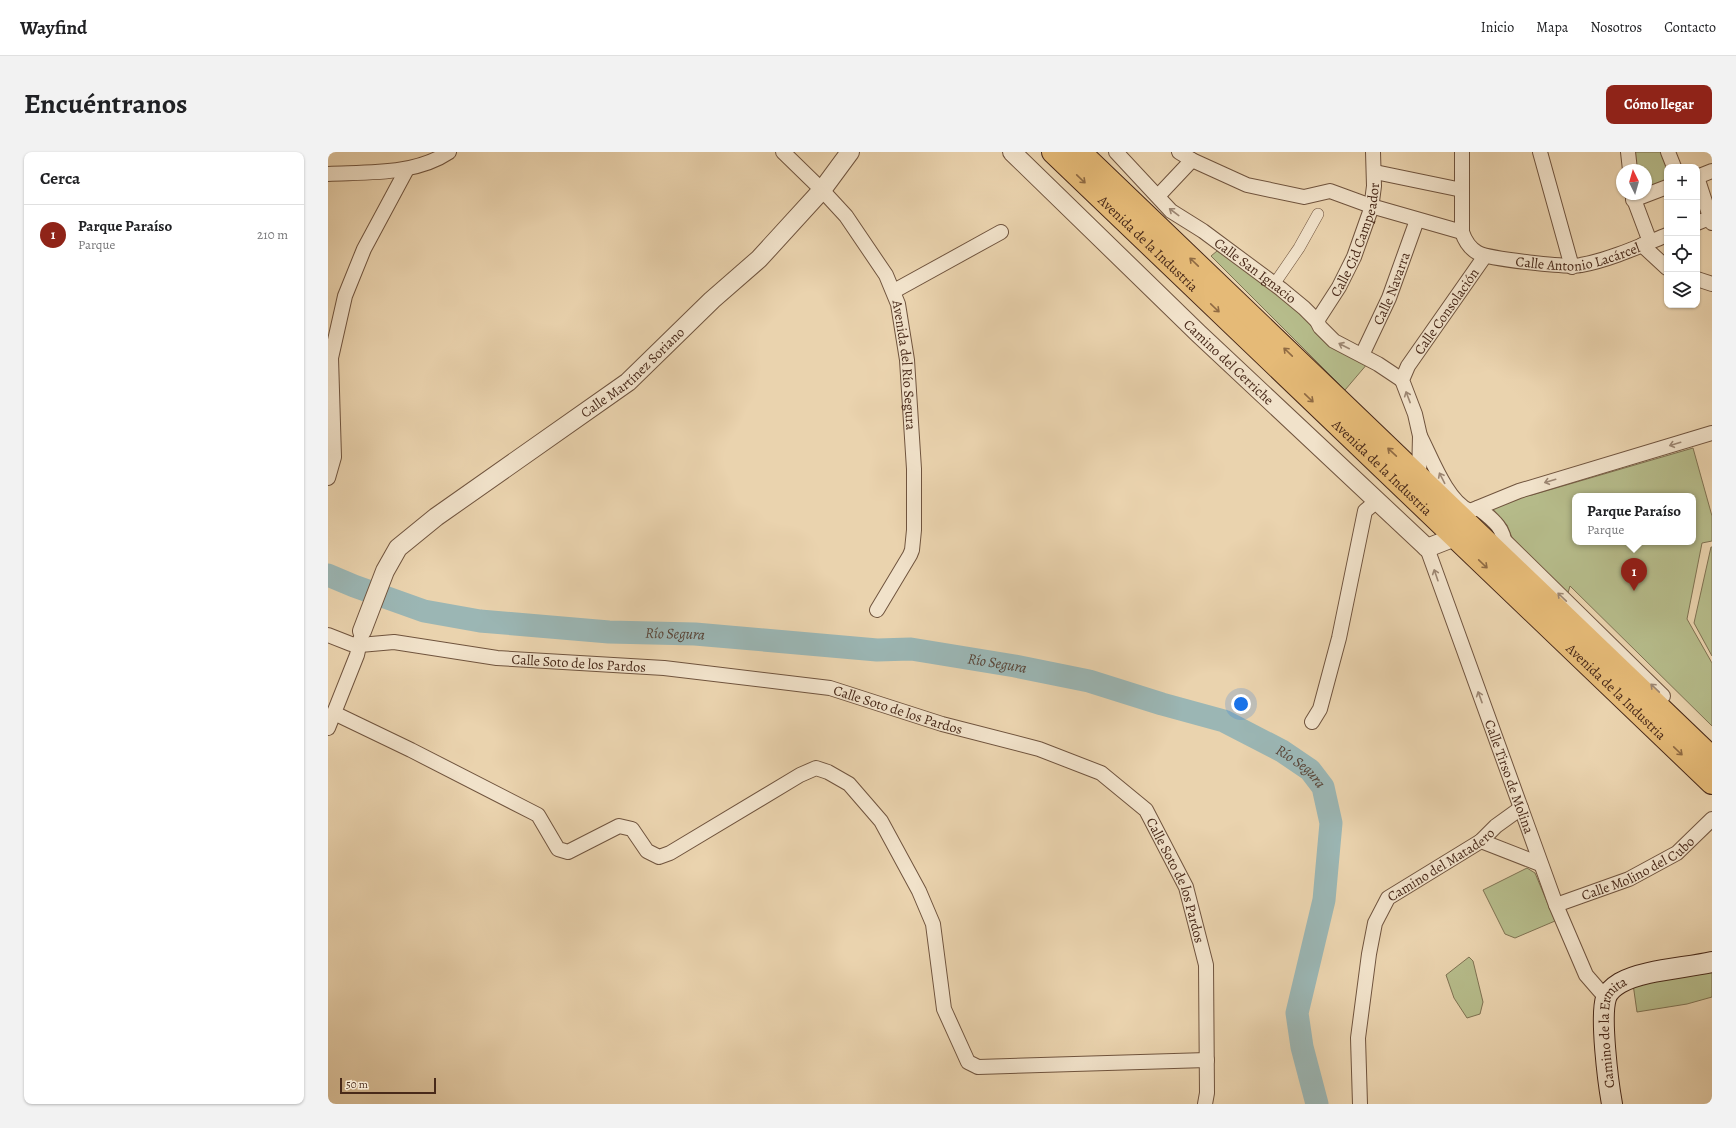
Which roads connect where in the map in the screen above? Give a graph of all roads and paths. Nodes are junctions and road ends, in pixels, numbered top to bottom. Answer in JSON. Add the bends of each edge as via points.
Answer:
{"nodes":[{"id":1,"x":449,"y":152,"type":"edge"},
{"id":2,"x":783,"y":152,"type":"edge"},
{"id":3,"x":850,"y":152,"type":"edge"},
{"id":4,"x":1012,"y":152,"type":"edge"},
{"id":5,"x":1053,"y":152,"type":"edge"},
{"id":6,"x":1080,"y":152,"type":"edge"},
{"id":7,"x":1116,"y":152,"type":"edge"},
{"id":8,"x":1179,"y":152,"type":"edge"},
{"id":9,"x":1373,"y":152,"type":"edge"},
{"id":10,"x":1462,"y":152,"type":"edge"},
{"id":11,"x":1540,"y":152,"type":"edge"},
{"id":12,"x":1628,"y":152,"type":"edge"},
{"id":13,"x":1668,"y":152,"type":"edge"},
{"id":14,"x":1192,"y":160,"type":"junction"},
{"id":15,"x":1629,"y":164,"type":"edge"},
{"id":16,"x":1673,"y":164,"type":"edge"},
{"id":17,"x":407,"y":168,"type":"junction"},
{"id":18,"x":1712,"y":171,"type":"edge"},
{"id":19,"x":1375,"y":172,"type":"junction"},
{"id":20,"x":328,"y":174,"type":"edge"},
{"id":21,"x":1700,"y":176,"type":"edge"},
{"id":22,"x":1664,"y":188,"type":"edge"},
{"id":23,"x":1700,"y":189,"type":"edge"},
{"id":24,"x":822,"y":190,"type":"junction"},
{"id":25,"x":1462,"y":190,"type":"junction"},
{"id":26,"x":1652,"y":191,"type":"edge"},
{"id":27,"x":1159,"y":195,"type":"junction"},
{"id":28,"x":1634,"y":200,"type":"edge"},
{"id":29,"x":1371,"y":206,"type":"junction"},
{"id":30,"x":1318,"y":214,"type":"dead end"},
{"id":31,"x":1417,"y":220,"type":"junction"},
{"id":32,"x":1708,"y":220,"type":"edge"},
{"id":33,"x":1002,"y":232,"type":"dead end"},
{"id":34,"x":1462,"y":232,"type":"junction"},
{"id":35,"x":1665,"y":236,"type":"edge"},
{"id":36,"x":1646,"y":244,"type":"junction"},
{"id":37,"x":1485,"y":256,"type":"junction"},
{"id":38,"x":1664,"y":265,"type":"edge"},
{"id":39,"x":1572,"y":267,"type":"junction"},
{"id":40,"x":1700,"y":280,"type":"edge"},
{"id":41,"x":1275,"y":283,"type":"junction"},
{"id":42,"x":1712,"y":284,"type":"edge"},
{"id":43,"x":894,"y":291,"type":"junction"},
{"id":44,"x":1317,"y":321,"type":"junction"},
{"id":45,"x":1362,"y":355,"type":"junction"},
{"id":46,"x":1402,"y":380,"type":"junction"},
{"id":47,"x":1712,"y":432,"type":"edge"},
{"id":48,"x":1420,"y":436,"type":"junction"},
{"id":49,"x":1419,"y":477,"type":"junction"},
{"id":50,"x":328,"y":478,"type":"edge"},
{"id":51,"x":1377,"y":501,"type":"junction"},
{"id":52,"x":1466,"y":518,"type":"junction"},
{"id":53,"x":1427,"y":548,"type":"junction"},
{"id":54,"x":878,"y":610,"type":"dead end"},
{"id":55,"x":328,"y":635,"type":"edge"},
{"id":56,"x":361,"y":638,"type":"junction"},
{"id":57,"x":334,"y":713,"type":"junction"},
{"id":58,"x":1312,"y":722,"type":"dead end"},
{"id":59,"x":328,"y":728,"type":"edge"},
{"id":60,"x":1708,"y":754,"type":"edge"},
{"id":61,"x":1712,"y":783,"type":"edge"},
{"id":62,"x":1521,"y":808,"type":"junction"},
{"id":63,"x":1712,"y":819,"type":"edge"},
{"id":64,"x":1481,"y":840,"type":"junction"},
{"id":65,"x":1540,"y":864,"type":"junction"},
{"id":66,"x":1556,"y":905,"type":"junction"},
{"id":67,"x":1712,"y":962,"type":"edge"},
{"id":68,"x":1606,"y":998,"type":"junction"},
{"id":69,"x":1207,"y":1060,"type":"junction"},
{"id":70,"x":1205,"y":1104,"type":"edge"},
{"id":71,"x":1360,"y":1104,"type":"edge"},
{"id":72,"x":1612,"y":1104,"type":"edge"}],
"edges":[{"from":1,"to":17,"type":"street","via":[[423,165]]},
{"from":2,"to":24,"type":"street","name":"Avenida del Río Segura"},
{"from":3,"to":24,"type":"street","name":"Calle Martínez Soriano"},
{"from":4,"to":51,"type":"street","name":"Camino del Cerriche","via":[[1198,333]]},
{"from":5,"to":52,"type":"main road","name":"Avenida de la Industria","one_way":true},
{"from":49,"to":6,"type":"main road","name":"Avenida de la Industria","one_way":true},
{"from":7,"to":27,"type":"street","name":"Calle San Ignacio"},
{"from":8,"to":14,"type":"street"},
{"from":9,"to":19,"type":"street","name":"Calle Cid Campeador"},
{"from":10,"to":25,"type":"street","name":"Calle Consolación"},
{"from":11,"to":39,"type":"street"},
{"from":12,"to":15,"type":"street"},
{"from":13,"to":16,"type":"street"},
{"from":14,"to":27,"type":"street"},
{"from":14,"to":29,"type":"street","via":[[1247,185],[1304,197],[1330,191]]},
{"from":17,"to":20,"type":"street"},
{"from":17,"to":50,"type":"street","via":[[364,249],[345,296],[331,358],[334,457]]},
{"from":18,"to":21,"type":"street"},
{"from":19,"to":25,"type":"street"},
{"from":19,"to":29,"type":"street","name":"Calle Cid Campeador"},
{"from":22,"to":26,"type":"street"},
{"from":23,"to":32,"type":"street"},
{"from":24,"to":43,"type":"street","name":"Avenida del Río Segura","via":[[846,216]]},
{"from":24,"to":56,"type":"street","name":"Calle Martínez Soriano","via":[[759,259],[712,300],[628,382],[436,517],[398,548],[386,566]]},
{"from":25,"to":34,"type":"street","name":"Calle Consolación"},
{"from":41,"to":27,"type":"street","name":"Calle San Ignacio","one_way":true,"via":[[1171,211]]},
{"from":28,"to":36,"type":"street"},
{"from":29,"to":31,"type":"street"},
{"from":29,"to":44,"type":"street","name":"Calle Cid Campeador","via":[[1354,257],[1335,294]]},
{"from":30,"to":41,"type":"street"},
{"from":31,"to":34,"type":"street"},
{"from":31,"to":45,"type":"street","name":"Calle Navarra","via":[[1388,298]]},
{"from":33,"to":43,"type":"street"},
{"from":34,"to":37,"type":"street","name":"Calle Consolación","via":[[1470,248]]},
{"from":35,"to":36,"type":"street","name":"Calle Antonio Lacárcel"},
{"from":36,"to":38,"type":"street"},
{"from":36,"to":39,"type":"street","name":"Calle Antonio Lacárcel"},
{"from":37,"to":39,"type":"street","name":"Calle Antonio Lacárcel"},
{"from":37,"to":46,"type":"street","name":"Calle Consolación","via":[[1408,366]]},
{"from":40,"to":42,"type":"street"},
{"from":41,"to":44,"type":"street","name":"Calle San Ignacio"},
{"from":43,"to":54,"type":"street","name":"Avenida del Río Segura","via":[[907,360],[914,469],[914,530],[910,555]]},
{"from":45,"to":44,"type":"street","name":"Calle San Ignacio","one_way":true,"via":[[1334,341]]},
{"from":45,"to":46,"type":"street","name":"Calle San Ignacio"},
{"from":48,"to":46,"type":"street","one_way":true},
{"from":47,"to":52,"type":"street","one_way":true,"via":[[1519,491]]},
{"from":48,"to":49,"type":"street"},
{"from":52,"to":48,"type":"street","one_way":true,"via":[[1444,484]]},
{"from":49,"to":52,"type":"main road","name":"Avenida de la Industria"},
{"from":51,"to":53,"type":"street","name":"Camino del Cerriche"},
{"from":51,"to":58,"type":"street","via":[[1365,512],[1339,638],[1320,709]]},
{"from":52,"to":53,"type":"street"},
{"from":60,"to":52,"type":"main road","name":"Avenida de la Industria","one_way":true,"via":[[1504,550]]},
{"from":52,"to":61,"type":"main road","name":"Avenida de la Industria","one_way":true},
{"from":62,"to":53,"type":"street","name":"Calle Tirso de Molina","one_way":true},
{"from":55,"to":56,"type":"street","name":"Calle Soto de los Pardos"},
{"from":56,"to":57,"type":"street"},
{"from":56,"to":69,"type":"street","name":"Calle Soto de los Pardos","via":[[497,658],[664,668],[830,688],[942,724],[1039,749],[1101,773],[1146,810],[1186,887],[1206,965]]},
{"from":57,"to":59,"type":"street"},
{"from":57,"to":69,"type":"street","via":[[538,815],[558,849],[568,852],[619,826],[632,829],[647,851],[659,857],[670,853],[800,775],[816,768],[828,772],[848,784],[880,821],[919,891],[933,924],[944,1009],[968,1062],[978,1067]]},
{"from":62,"to":64,"type":"street","name":"Camino del Matadero"},
{"from":62,"to":65,"type":"street","name":"Calle Tirso de Molina"},
{"from":63,"to":66,"type":"street","name":"Calle Molino del Cubo","via":[[1677,852],[1629,879]]},
{"from":64,"to":65,"type":"street"},
{"from":64,"to":71,"type":"street","name":"Camino del Matadero","via":[[1388,898],[1375,923],[1368,954],[1358,1038]]},
{"from":65,"to":66,"type":"street","name":"Calle Tirso de Molina"},
{"from":66,"to":68,"type":"street","name":"Calle Tirso de Molina","via":[[1586,974]]},
{"from":67,"to":68,"type":"main road","name":"Camino de la Ermita","via":[[1651,972],[1629,979],[1616,986]]},
{"from":68,"to":72,"type":"main road","name":"Camino de la Ermita","via":[[1605,1036]]},
{"from":69,"to":70,"type":"street","name":"Calle Soto de los Pardos"}]}
